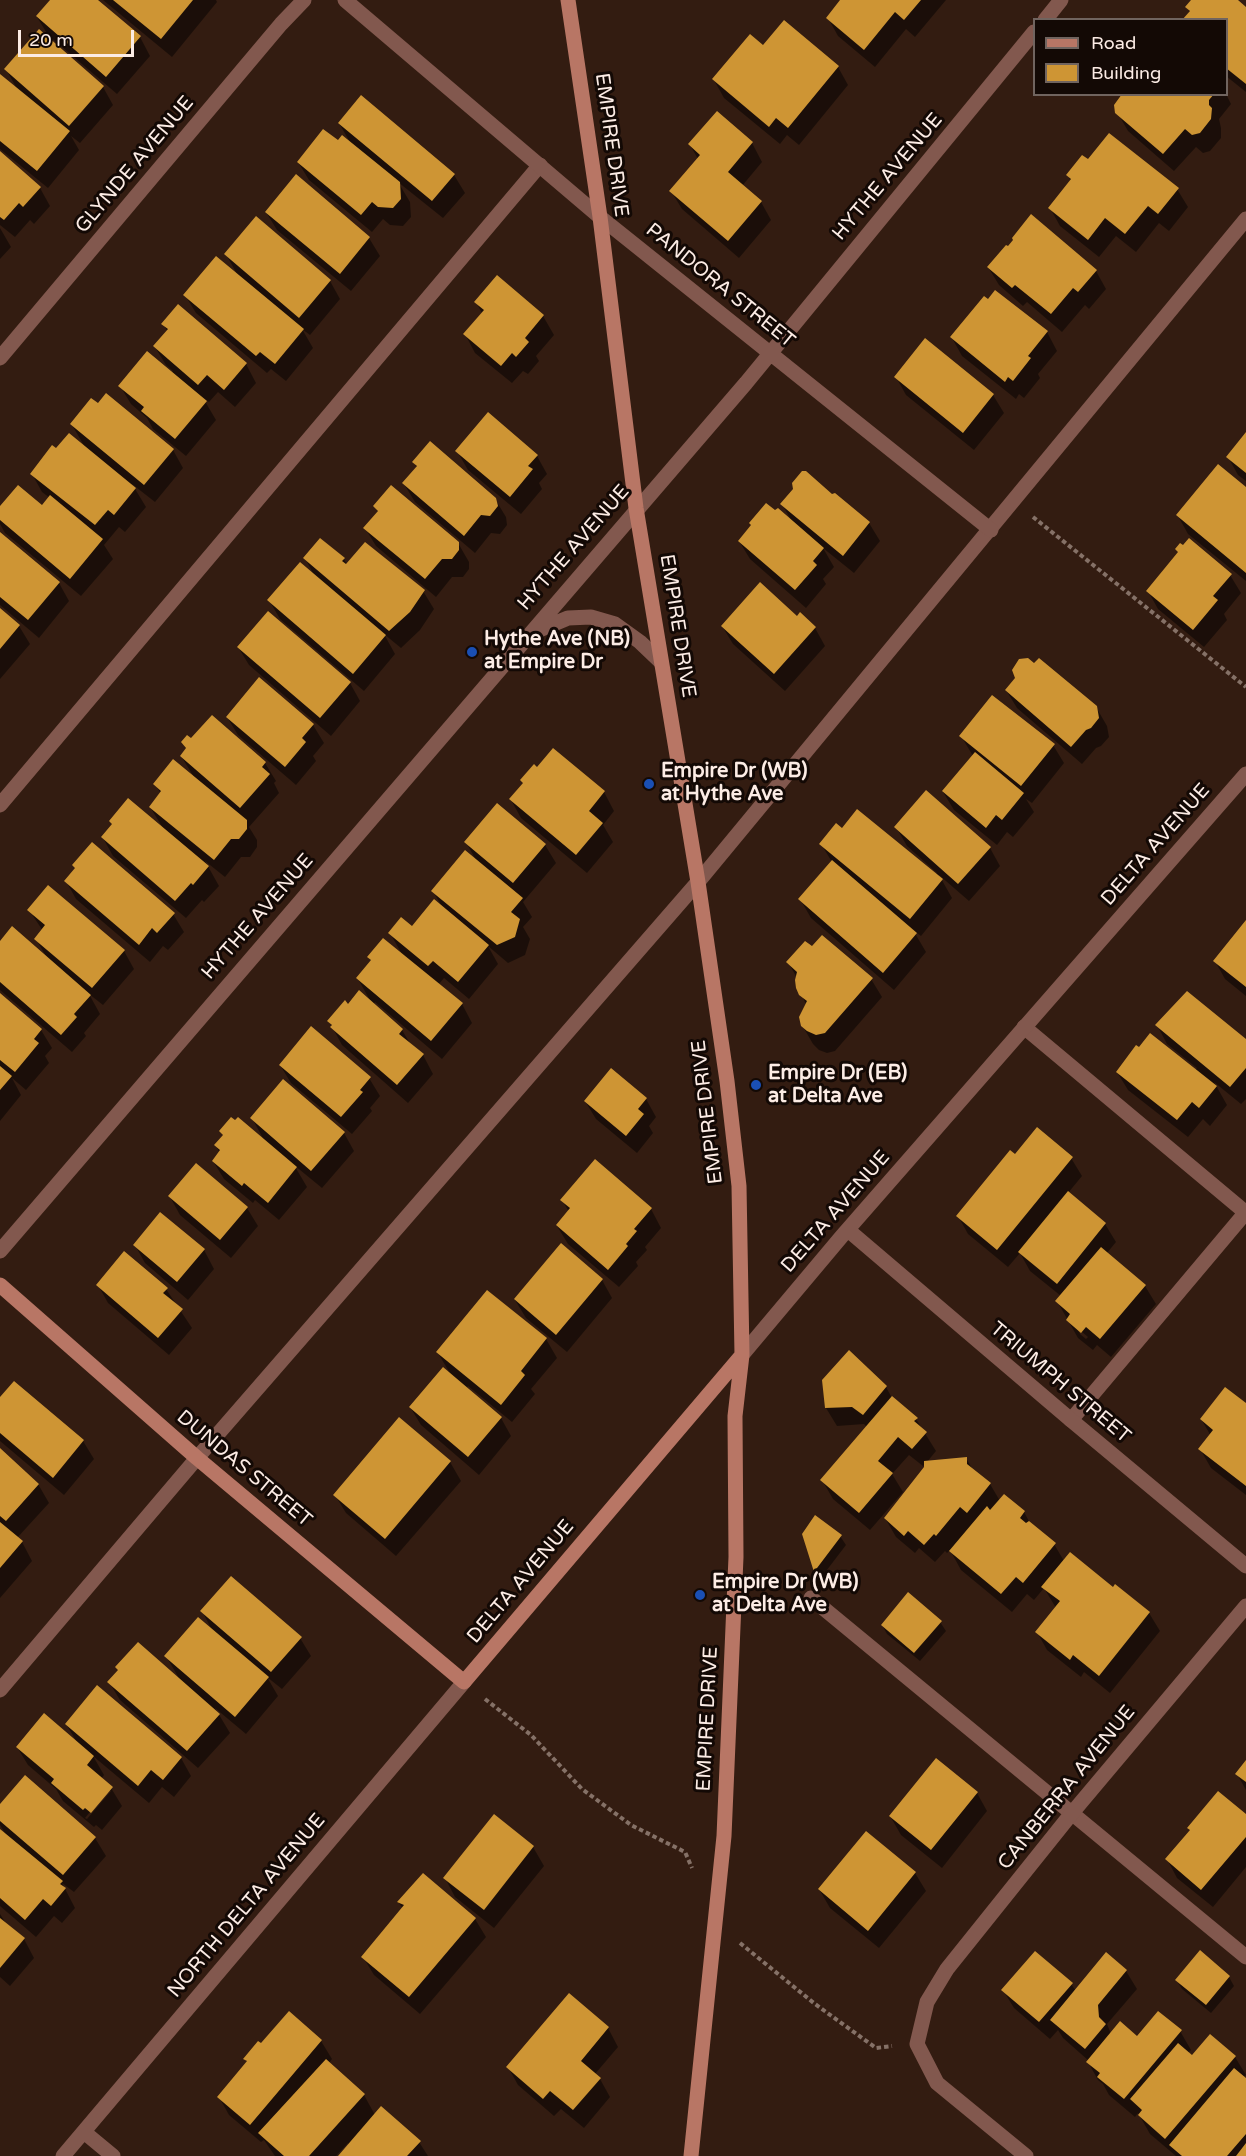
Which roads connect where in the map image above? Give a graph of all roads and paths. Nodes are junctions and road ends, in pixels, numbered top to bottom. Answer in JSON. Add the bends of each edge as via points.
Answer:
{"nodes":[{"id":1,"x":304,"y":0,"type":"edge"},
{"id":2,"x":345,"y":0,"type":"edge"},
{"id":3,"x":568,"y":0,"type":"edge"},
{"id":4,"x":1061,"y":0,"type":"edge"},
{"id":5,"x":1047,"y":18,"type":"edge"},
{"id":6,"x":1033,"y":34,"type":"edge"},
{"id":7,"x":540,"y":165,"type":"junction"},
{"id":8,"x":600,"y":217,"type":"junction"},
{"id":9,"x":1246,"y":219,"type":"edge"},
{"id":10,"x":770,"y":353,"type":"junction"},
{"id":11,"x":0,"y":358,"type":"edge"},
{"id":12,"x":1014,"y":501,"type":"junction"},
{"id":13,"x":636,"y":508,"type":"junction"},
{"id":14,"x":991,"y":530,"type":"junction"},
{"id":15,"x":528,"y":634,"type":"junction"},
{"id":16,"x":661,"y":662,"type":"junction"},
{"id":17,"x":1246,"y":687,"type":"edge"},
{"id":18,"x":1246,"y":774,"type":"edge"},
{"id":19,"x":0,"y":805,"type":"edge"},
{"id":20,"x":698,"y":882,"type":"junction"},
{"id":21,"x":1024,"y":1027,"type":"junction"},
{"id":22,"x":1246,"y":1212,"type":"edge"},
{"id":23,"x":848,"y":1230,"type":"junction"},
{"id":24,"x":0,"y":1251,"type":"edge"},
{"id":25,"x":0,"y":1285,"type":"edge"},
{"id":26,"x":742,"y":1355,"type":"junction"},
{"id":27,"x":1071,"y":1420,"type":"junction"},
{"id":28,"x":197,"y":1458,"type":"junction"},
{"id":29,"x":1246,"y":1566,"type":"edge"},
{"id":30,"x":811,"y":1598,"type":"dead end"},
{"id":31,"x":1246,"y":1606,"type":"edge"},
{"id":32,"x":464,"y":1682,"type":"junction"},
{"id":33,"x":0,"y":1690,"type":"edge"},
{"id":34,"x":1072,"y":1814,"type":"junction"},
{"id":35,"x":694,"y":1872,"type":"dead end"},
{"id":36,"x":714,"y":1921,"type":"junction"},
{"id":37,"x":1246,"y":1957,"type":"edge"},
{"id":38,"x":917,"y":2044,"type":"junction"},
{"id":39,"x":84,"y":2132,"type":"junction"},
{"id":40,"x":63,"y":2156,"type":"edge"},
{"id":41,"x":113,"y":2156,"type":"edge"},
{"id":42,"x":691,"y":2156,"type":"edge"},
{"id":43,"x":1026,"y":2156,"type":"edge"}],
"edges":[{"from":1,"to":11,"type":"street","name":"GLYNDE AVENUE"},
{"from":2,"to":7,"type":"street","name":"PANDORA STREET"},
{"from":3,"to":8,"type":"street","name":"EMPIRE DRIVE"},
{"from":4,"to":5,"type":"street"},
{"from":6,"to":10,"type":"street","name":"HYTHE AVENUE"},
{"from":7,"to":8,"type":"street","name":"PANDORA STREET"},
{"from":7,"to":19,"type":"street"},
{"from":8,"to":10,"type":"street","name":"PANDORA STREET"},
{"from":8,"to":13,"type":"street","name":"EMPIRE DRIVE"},
{"from":9,"to":12,"type":"street"},
{"from":10,"to":13,"type":"street","name":"HYTHE AVENUE"},
{"from":10,"to":14,"type":"street","name":"PANDORA STREET"},
{"from":12,"to":14,"type":"street"},
{"from":12,"to":17,"type":"path"},
{"from":13,"to":15,"type":"street","name":"HYTHE AVENUE"},
{"from":13,"to":16,"type":"street","name":"EMPIRE DRIVE"},
{"from":14,"to":20,"type":"street"},
{"from":15,"to":16,"type":"street","via":[[568,618],[591,617],[615,624]]},
{"from":15,"to":24,"type":"street","name":"HYTHE AVENUE"},
{"from":16,"to":20,"type":"street","name":"EMPIRE DRIVE"},
{"from":18,"to":21,"type":"street","name":"DELTA AVENUE"},
{"from":20,"to":26,"type":"street","name":"EMPIRE DRIVE","via":[[739,1186]]},
{"from":20,"to":28,"type":"street"},
{"from":21,"to":22,"type":"street"},
{"from":21,"to":23,"type":"street","name":"DELTA AVENUE"},
{"from":22,"to":27,"type":"street"},
{"from":23,"to":26,"type":"street","name":"DELTA AVENUE"},
{"from":23,"to":27,"type":"street","name":"TRIUMPH STREET"},
{"from":25,"to":28,"type":"street","name":"DUNDAS STREET"},
{"from":26,"to":32,"type":"street","name":"DELTA AVENUE"},
{"from":26,"to":36,"type":"street","name":"EMPIRE DRIVE","via":[[735,1416],[736,1557],[724,1825]]},
{"from":27,"to":29,"type":"street","name":"TRIUMPH STREET"},
{"from":28,"to":32,"type":"street","name":"DUNDAS STREET"},
{"from":28,"to":33,"type":"street"},
{"from":30,"to":34,"type":"street"},
{"from":31,"to":34,"type":"street","name":"CANBERRA AVENUE"},
{"from":32,"to":35,"type":"path","via":[[531,1735],[582,1789],[631,1825],[686,1852]]},
{"from":32,"to":39,"type":"street","name":"NORTH DELTA AVENUE"},
{"from":34,"to":37,"type":"street"},
{"from":34,"to":38,"type":"street","name":"CANBERRA AVENUE","via":[[947,1969],[927,2002]]},
{"from":36,"to":38,"type":"path","via":[[815,2004],[876,2048]]},
{"from":36,"to":42,"type":"street","name":"EMPIRE DRIVE"},
{"from":38,"to":43,"type":"street","via":[[937,2083]]},
{"from":39,"to":40,"type":"street","name":"NORTH DELTA AVENUE"},
{"from":39,"to":41,"type":"street"}]}
